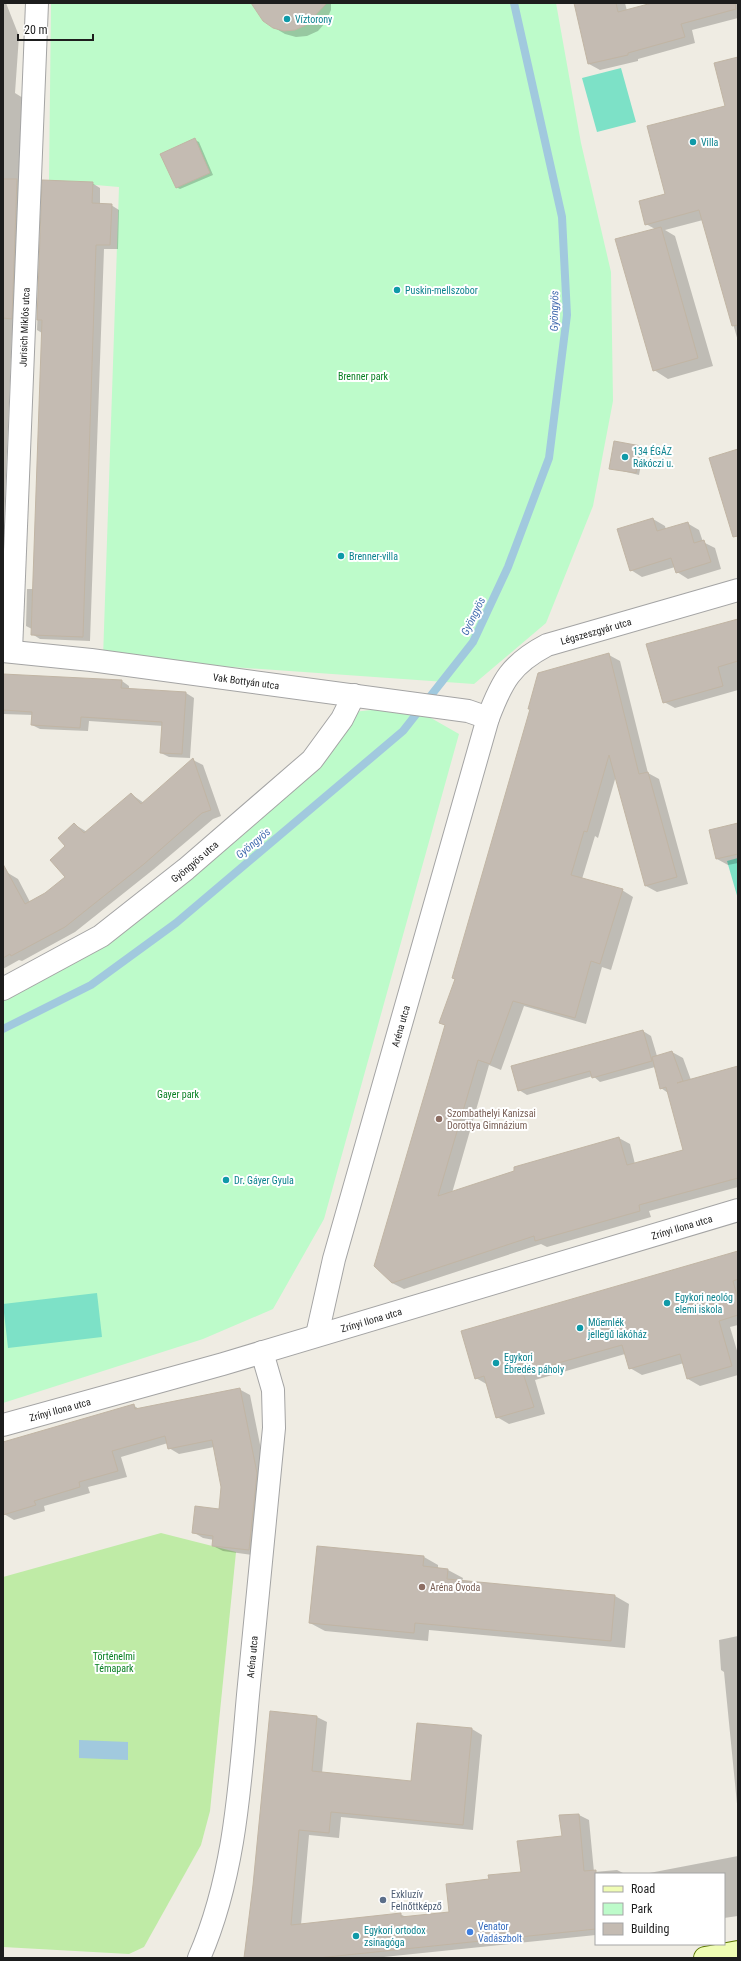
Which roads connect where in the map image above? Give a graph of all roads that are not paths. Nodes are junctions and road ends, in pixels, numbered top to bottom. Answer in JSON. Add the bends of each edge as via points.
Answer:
{"nodes":[{"id":1,"x":37,"y":3,"type":"edge"},
{"id":2,"x":738,"y":590,"type":"edge"},
{"id":3,"x":7,"y":651,"type":"edge"},
{"id":4,"x":354,"y":695,"type":"junction"},
{"id":5,"x":488,"y":718,"type":"junction"},
{"id":6,"x":3,"y":990,"type":"edge"},
{"id":7,"x":738,"y":1210,"type":"edge"},
{"id":8,"x":317,"y":1335,"type":"junction"},
{"id":9,"x":262,"y":1352,"type":"junction"},
{"id":10,"x":3,"y":1425,"type":"edge"},
{"id":11,"x":738,"y":1952,"type":"edge"},
{"id":12,"x":199,"y":1958,"type":"edge"},
{"id":13,"x":705,"y":1958,"type":"edge"}],
"edges":[{"from":1,"to":3,"type":"street","name":"Jurisich Miklós utca"},
{"from":2,"to":5,"type":"street","name":"Légszeszgyár utca","via":[[547,645],[523,659],[513,669],[499,689]]},
{"from":3,"to":4,"type":"street","name":"Vak Bottyán utca"},
{"from":4,"to":5,"type":"street","name":"Vak Bottyán utca","via":[[468,711]]},
{"from":4,"to":6,"type":"street","name":"Gyöngyös utca","via":[[342,719],[312,760],[186,869],[101,936]]},
{"from":5,"to":8,"type":"street","name":"Aréna utca","via":[[336,1252]]},
{"from":7,"to":8,"type":"street","name":"Zrínyi Ilona utca"},
{"from":8,"to":9,"type":"street","name":"Zrínyi Ilona utca"},
{"from":9,"to":10,"type":"street","name":"Zrínyi Ilona utca"},
{"from":9,"to":12,"type":"street","name":"Aréna utca","via":[[273,1390],[274,1428],[237,1810],[216,1911]]},
{"from":11,"to":13,"type":"street"}]}
